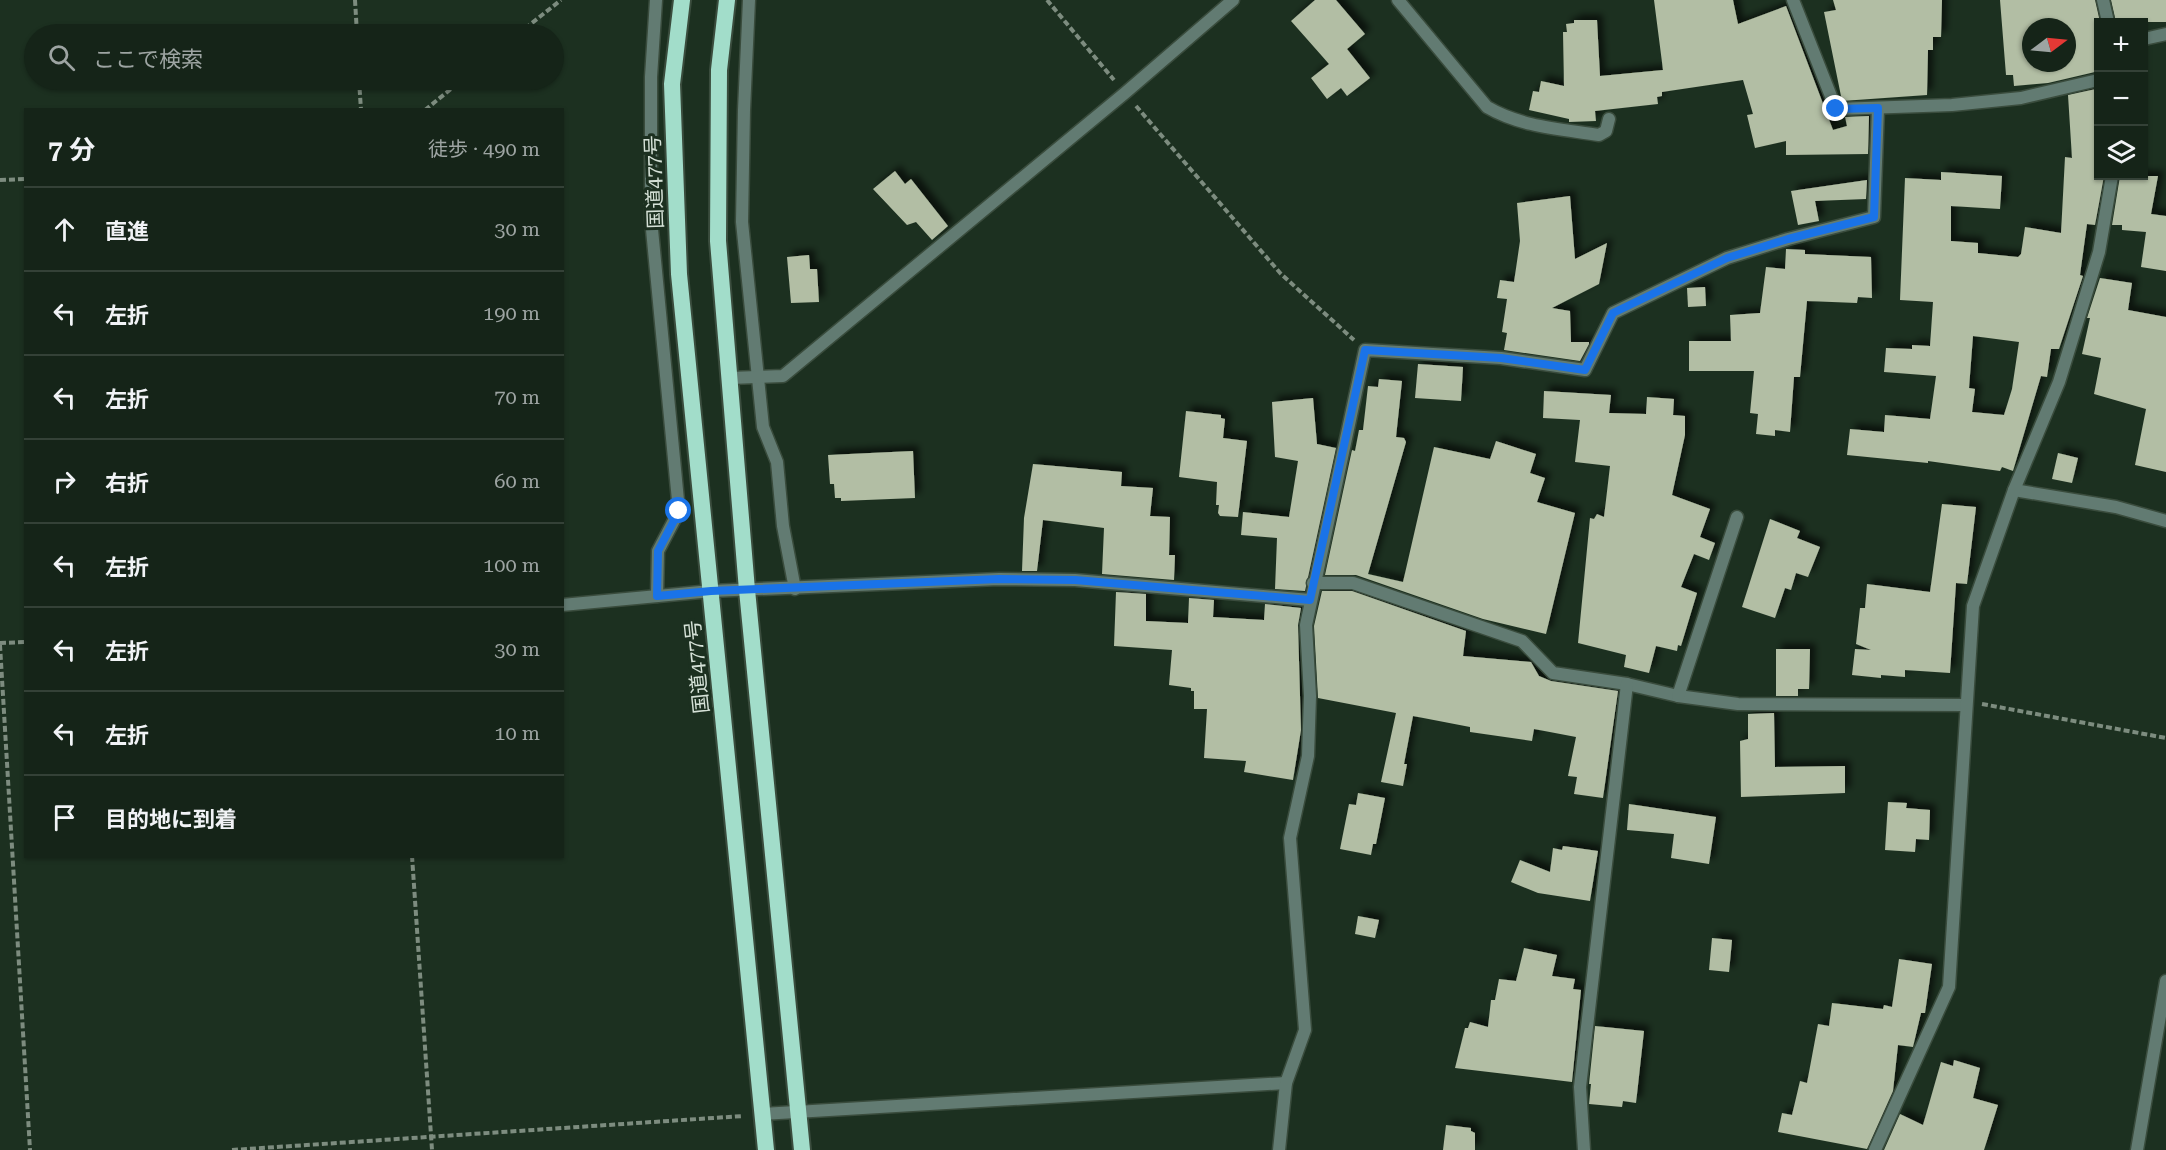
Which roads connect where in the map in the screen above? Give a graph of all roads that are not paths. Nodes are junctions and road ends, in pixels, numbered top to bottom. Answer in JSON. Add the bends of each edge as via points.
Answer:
{"nodes":[{"id":1,"x":656,"y":0,"type":"edge"},
{"id":2,"x":682,"y":0,"type":"edge"},
{"id":3,"x":727,"y":0,"type":"edge"},
{"id":4,"x":749,"y":0,"type":"edge"},
{"id":5,"x":1233,"y":0,"type":"edge"},
{"id":6,"x":1398,"y":0,"type":"edge"},
{"id":7,"x":1793,"y":0,"type":"edge"},
{"id":8,"x":2103,"y":0,"type":"edge"},
{"id":9,"x":2107,"y":18,"type":"edge"},
{"id":10,"x":2166,"y":34,"type":"edge"},
{"id":11,"x":2148,"y":38,"type":"edge"},
{"id":12,"x":2094,"y":81,"type":"edge"},
{"id":13,"x":1878,"y":108,"type":"junction"},
{"id":14,"x":1610,"y":119,"type":"dead end"},
{"id":15,"x":2111,"y":180,"type":"edge"},
{"id":16,"x":758,"y":377,"type":"junction"},
{"id":17,"x":730,"y":378,"type":"junction"},
{"id":18,"x":2014,"y":490,"type":"junction"},
{"id":19,"x":1737,"y":517,"type":"dead end"},
{"id":20,"x":2166,"y":521,"type":"edge"},
{"id":21,"x":1313,"y":583,"type":"junction"},
{"id":22,"x":795,"y":589,"type":"junction"},
{"id":23,"x":747,"y":590,"type":"junction"},
{"id":24,"x":711,"y":591,"type":"junction"},
{"id":25,"x":657,"y":596,"type":"junction"},
{"id":26,"x":1310,"y":600,"type":"junction"},
{"id":27,"x":564,"y":605,"type":"edge"},
{"id":28,"x":1627,"y":684,"type":"junction"},
{"id":29,"x":1677,"y":696,"type":"junction"},
{"id":30,"x":1966,"y":705,"type":"junction"},
{"id":31,"x":2166,"y":981,"type":"edge"},
{"id":32,"x":1286,"y":1083,"type":"junction"},
{"id":33,"x":798,"y":1112,"type":"junction"},
{"id":34,"x":762,"y":1114,"type":"junction"},
{"id":35,"x":766,"y":1150,"type":"edge"},
{"id":36,"x":802,"y":1150,"type":"edge"},
{"id":37,"x":1279,"y":1150,"type":"edge"},
{"id":38,"x":1584,"y":1150,"type":"edge"},
{"id":39,"x":1875,"y":1150,"type":"edge"},
{"id":40,"x":2137,"y":1150,"type":"edge"}],
"edges":[{"from":1,"to":25,"type":"street","via":[[651,77],[651,219],[679,511],[658,551]]},
{"from":2,"to":24,"type":"highway","name":"国道477号","via":[[672,84],[679,274]]},
{"from":3,"to":17,"type":"highway","via":[[719,70],[718,241]]},
{"from":4,"to":16,"type":"street","via":[[742,222]]},
{"from":5,"to":16,"type":"street","via":[[783,376]]},
{"from":6,"to":14,"type":"street","via":[[1487,107],[1500,115],[1599,135],[1606,131]]},
{"from":7,"to":13,"type":"street","via":[[1836,109]]},
{"from":8,"to":9,"type":"street"},
{"from":10,"to":11,"type":"street"},
{"from":12,"to":13,"type":"street","via":[[2021,98]]},
{"from":13,"to":21,"type":"street","via":[[1874,217],[1727,258],[1613,313],[1585,370],[1501,358],[1365,350]]},
{"from":15,"to":18,"type":"street","via":[[2099,252],[2063,371]]},
{"from":16,"to":17,"type":"street"},
{"from":16,"to":22,"type":"street","via":[[763,427],[777,462],[783,526]]},
{"from":17,"to":23,"type":"highway"},
{"from":18,"to":20,"type":"street","via":[[2116,507]]},
{"from":18,"to":30,"type":"street","via":[[1973,606]]},
{"from":19,"to":29,"type":"street"},
{"from":21,"to":26,"type":"street"},
{"from":21,"to":28,"type":"street","via":[[1353,583],[1522,641],[1553,673]]},
{"from":22,"to":23,"type":"street"},
{"from":22,"to":26,"type":"street","via":[[999,579],[1075,580]]},
{"from":23,"to":24,"type":"street"},
{"from":23,"to":33,"type":"highway"},
{"from":24,"to":25,"type":"street"},
{"from":24,"to":34,"type":"highway","name":"国道477号"},
{"from":25,"to":27,"type":"street"},
{"from":26,"to":32,"type":"street","via":[[1306,625],[1308,756],[1290,838],[1305,1030]]},
{"from":28,"to":29,"type":"street"},
{"from":28,"to":38,"type":"street","via":[[1580,1087]]},
{"from":29,"to":30,"type":"street","via":[[1738,704]]},
{"from":30,"to":39,"type":"street","via":[[1949,987]]},
{"from":31,"to":40,"type":"street"},
{"from":32,"to":33,"type":"street"},
{"from":32,"to":37,"type":"street"},
{"from":33,"to":34,"type":"street"},
{"from":33,"to":36,"type":"highway"},
{"from":34,"to":35,"type":"highway","name":"国道477号"}]}
